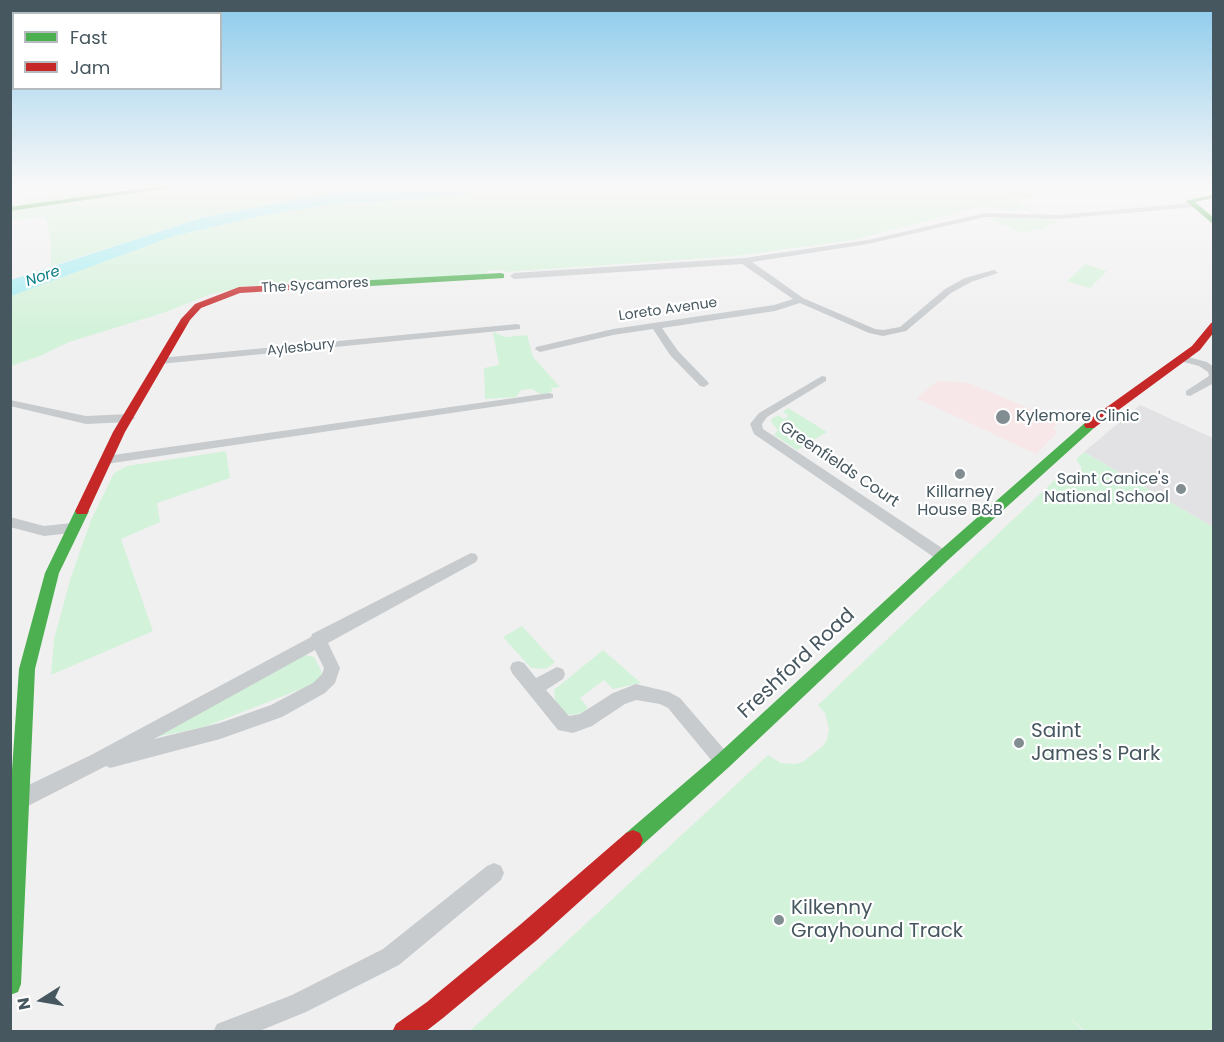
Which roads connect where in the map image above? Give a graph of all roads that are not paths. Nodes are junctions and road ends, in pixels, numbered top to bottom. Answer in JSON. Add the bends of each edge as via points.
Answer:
{"nodes":[{"id":1,"x":904,"y":234,"type":"edge"},
{"id":2,"x":744,"y":261,"type":"junction"},
{"id":3,"x":994,"y":273,"type":"dead end"},
{"id":4,"x":800,"y":300,"type":"junction"},
{"id":5,"x":1214,"y":325,"type":"edge"},
{"id":6,"x":656,"y":326,"type":"junction"},
{"id":7,"x":510,"y":330,"type":"dead end"},
{"id":8,"x":540,"y":349,"type":"dead end"},
{"id":9,"x":1184,"y":359,"type":"junction"},
{"id":10,"x":160,"y":361,"type":"junction"},
{"id":11,"x":1214,"y":377,"type":"edge"},
{"id":12,"x":822,"y":380,"type":"dead end"},
{"id":13,"x":704,"y":384,"type":"dead end"},
{"id":14,"x":1190,"y":393,"type":"dead end"},
{"id":15,"x":549,"y":396,"type":"dead end"},
{"id":16,"x":10,"y":403,"type":"edge"},
{"id":17,"x":129,"y":418,"type":"junction"},
{"id":18,"x":106,"y":460,"type":"junction"},
{"id":19,"x":10,"y":522,"type":"edge"},
{"id":20,"x":72,"y":528,"type":"junction"},
{"id":21,"x":943,"y":556,"type":"junction"},
{"id":22,"x":471,"y":558,"type":"dead end"},
{"id":23,"x":318,"y":639,"type":"junction"},
{"id":24,"x":518,"y":668,"type":"dead end"},
{"id":25,"x":27,"y":669,"type":"junction"},
{"id":26,"x":557,"y":674,"type":"dead end"},
{"id":27,"x":10,"y":675,"type":"edge"},
{"id":28,"x":535,"y":688,"type":"junction"},
{"id":29,"x":723,"y":760,"type":"junction"},
{"id":30,"x":97,"y":761,"type":"junction"},
{"id":31,"x":21,"y":799,"type":"junction"},
{"id":32,"x":494,"y":873,"type":"dead end"},
{"id":33,"x":10,"y":984,"type":"edge"},
{"id":34,"x":225,"y":1032,"type":"edge"},
{"id":35,"x":404,"y":1032,"type":"edge"}],
"edges":[{"from":1,"to":2,"type":"street"},
{"from":2,"to":4,"type":"street"},
{"from":2,"to":10,"type":"street","name":"The Sycamores","via":[[239,290],[198,306]]},
{"from":3,"to":4,"type":"street","via":[[948,291],[903,329],[893,332],[872,331]]},
{"from":4,"to":6,"type":"street","name":"Loreto Avenue","via":[[776,308]]},
{"from":5,"to":9,"type":"street","name":"Freshford Road","via":[[1205,340]]},
{"from":6,"to":8,"type":"street","name":"Loreto Avenue"},
{"from":6,"to":13,"type":"street","via":[[674,353]]},
{"from":7,"to":10,"type":"street","name":"Aylesbury"},
{"from":9,"to":11,"type":"street","via":[[1203,364],[1213,371]]},
{"from":9,"to":21,"type":"street","name":"Freshford Road","via":[[1093,423]]},
{"from":10,"to":17,"type":"street"},
{"from":11,"to":14,"type":"street"},
{"from":12,"to":21,"type":"street","name":"Greenfields Court","via":[[763,415],[756,424],[758,431]]},
{"from":15,"to":18,"type":"street","via":[[527,396]]},
{"from":16,"to":17,"type":"street","via":[[86,420]]},
{"from":17,"to":18,"type":"street"},
{"from":18,"to":20,"type":"street"},
{"from":19,"to":20,"type":"street","via":[[44,531]]},
{"from":20,"to":25,"type":"street","via":[[52,573]]},
{"from":21,"to":29,"type":"street","name":"Freshford Road"},
{"from":22,"to":23,"type":"street"},
{"from":23,"to":30,"type":"street"},
{"from":23,"to":30,"type":"street","via":[[332,668],[319,688],[276,711],[220,731]]},
{"from":24,"to":28,"type":"street"},
{"from":25,"to":27,"type":"street"},
{"from":25,"to":31,"type":"street"},
{"from":26,"to":28,"type":"street"},
{"from":28,"to":29,"type":"street","via":[[564,724],[573,725],[636,692],[663,697],[674,703]]},
{"from":29,"to":35,"type":"street","name":"Freshford Road","via":[[516,944]]},
{"from":30,"to":31,"type":"street"},
{"from":31,"to":33,"type":"street"},
{"from":32,"to":34,"type":"street","via":[[391,957],[298,1004]]}]}
